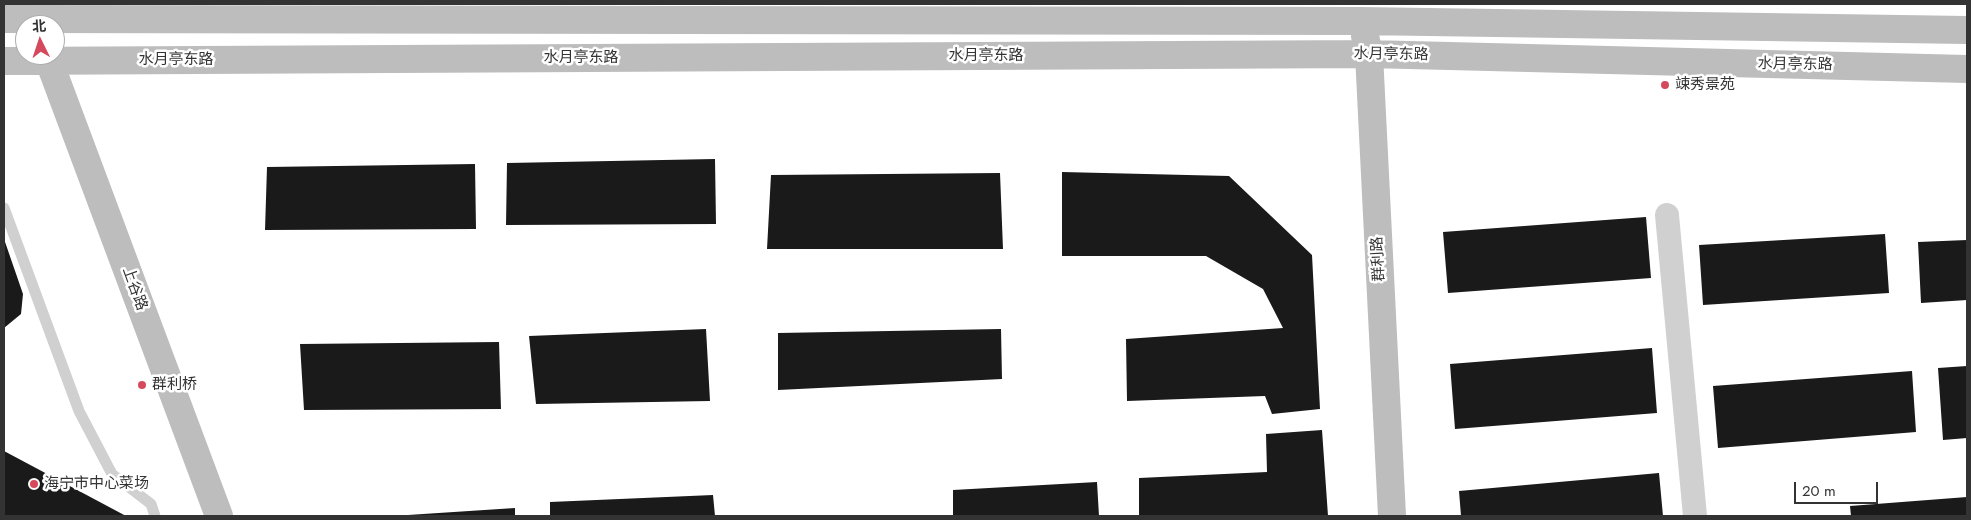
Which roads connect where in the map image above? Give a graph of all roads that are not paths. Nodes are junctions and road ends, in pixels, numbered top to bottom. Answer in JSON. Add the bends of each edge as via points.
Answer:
{"nodes":[{"id":1,"x":1359,"y":12,"type":"edge"},
{"id":2,"x":65,"y":16,"type":"edge"},
{"id":3,"x":1967,"y":30,"type":"edge"},
{"id":4,"x":1369,"y":54,"type":"junction"},
{"id":5,"x":65,"y":58,"type":"edge"},
{"id":6,"x":52,"y":65,"type":"edge"},
{"id":7,"x":1967,"y":69,"type":"edge"},
{"id":8,"x":4,"y":208,"type":"edge"},
{"id":9,"x":1667,"y":215,"type":"dead end"},
{"id":10,"x":155,"y":516,"type":"edge"},
{"id":11,"x":220,"y":516,"type":"edge"},
{"id":12,"x":1392,"y":516,"type":"edge"},
{"id":13,"x":1695,"y":516,"type":"edge"}],
"edges":[{"from":1,"to":2,"type":"main road"},
{"from":1,"to":3,"type":"main road"},
{"from":1,"to":4,"type":"main road","name":"群利路"},
{"from":4,"to":5,"type":"main road","name":"水月亭东路"},
{"from":4,"to":7,"type":"main road","name":"水月亭东路"},
{"from":4,"to":12,"type":"main road","name":"群利路"},
{"from":6,"to":11,"type":"main road","name":"上谷路"},
{"from":8,"to":10,"type":"lane","via":[[79,412],[112,474],[151,504]]},
{"from":9,"to":13,"type":"street"}]}
